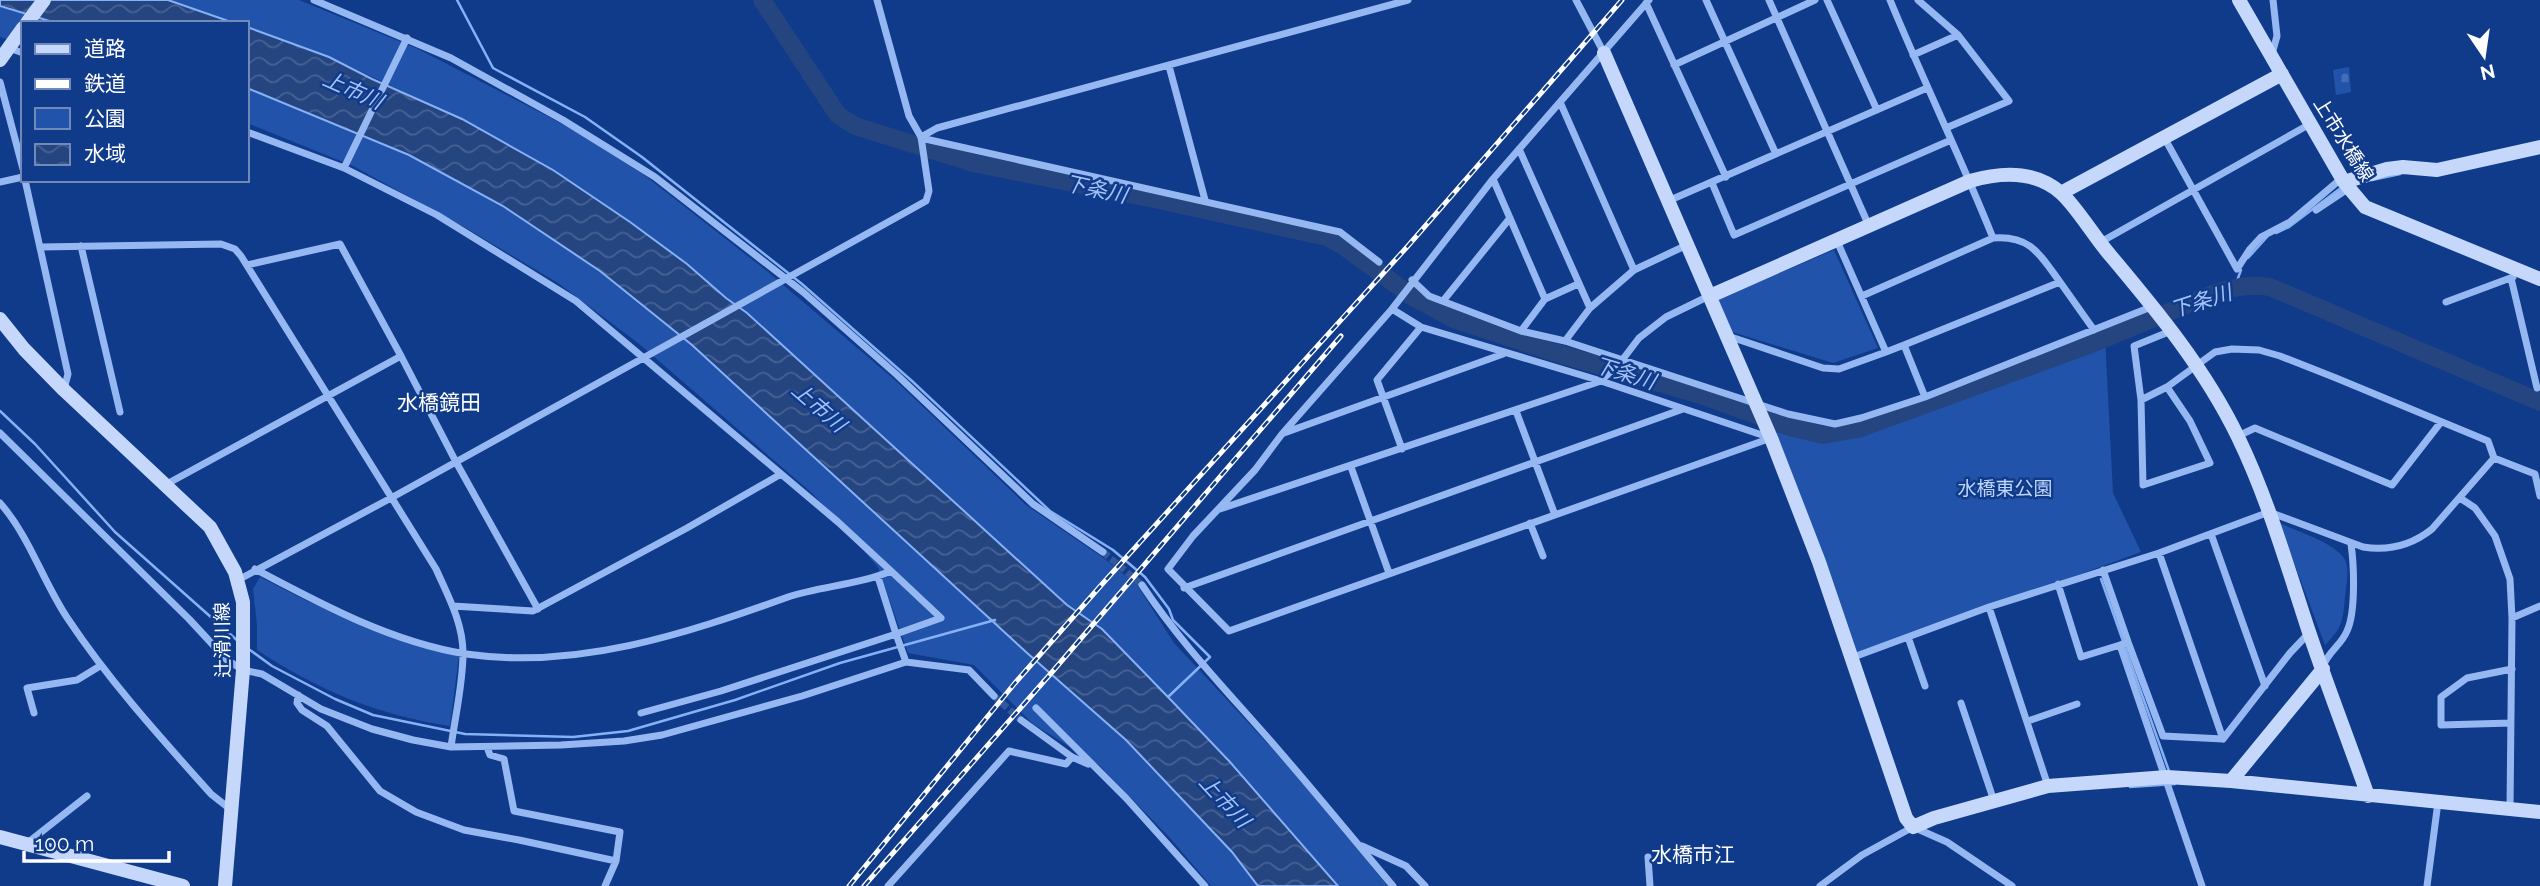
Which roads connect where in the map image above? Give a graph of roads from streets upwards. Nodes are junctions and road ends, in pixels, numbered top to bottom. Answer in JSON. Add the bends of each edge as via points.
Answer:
{"nodes":[{"id":1,"x":44,"y":0,"type":"edge"},
{"id":2,"x":314,"y":0,"type":"edge"},
{"id":3,"x":877,"y":0,"type":"edge"},
{"id":4,"x":1408,"y":0,"type":"edge"},
{"id":5,"x":1576,"y":0,"type":"edge"},
{"id":6,"x":1706,"y":0,"type":"edge"},
{"id":7,"x":1769,"y":0,"type":"edge"},
{"id":8,"x":1815,"y":0,"type":"edge"},
{"id":9,"x":1828,"y":0,"type":"edge"},
{"id":10,"x":1890,"y":0,"type":"edge"},
{"id":11,"x":1918,"y":0,"type":"edge"},
{"id":12,"x":2239,"y":0,"type":"edge"},
{"id":13,"x":2273,"y":0,"type":"edge"},
{"id":14,"x":1648,"y":2,"type":"edge"},
{"id":15,"x":1777,"y":18,"type":"junction"},
{"id":16,"x":28,"y":21,"type":"edge"},
{"id":17,"x":1958,"y":35,"type":"junction"},
{"id":18,"x":407,"y":38,"type":"junction"},
{"id":19,"x":1725,"y":41,"type":"junction"},
{"id":20,"x":1604,"y":53,"type":"junction"},
{"id":21,"x":1913,"y":55,"type":"junction"},
{"id":22,"x":2272,"y":55,"type":"junction"},
{"id":23,"x":1674,"y":65,"type":"junction"},
{"id":24,"x":1168,"y":66,"type":"junction"},
{"id":25,"x":2282,"y":74,"type":"junction"},
{"id":26,"x":0,"y":82,"type":"edge"},
{"id":27,"x":1927,"y":88,"type":"junction"},
{"id":28,"x":1560,"y":102,"type":"junction"},
{"id":29,"x":1877,"y":110,"type":"junction"},
{"id":30,"x":2311,"y":123,"type":"junction"},
{"id":31,"x":1946,"y":128,"type":"junction"},
{"id":32,"x":248,"y":132,"type":"edge"},
{"id":33,"x":1826,"y":132,"type":"junction"},
{"id":34,"x":921,"y":137,"type":"junction"},
{"id":35,"x":2165,"y":139,"type":"junction"},
{"id":36,"x":1951,"y":140,"type":"junction"},
{"id":37,"x":2540,"y":147,"type":"edge"},
{"id":38,"x":1519,"y":149,"type":"junction"},
{"id":39,"x":1776,"y":154,"type":"junction"},
{"id":40,"x":21,"y":161,"type":"edge"},
{"id":41,"x":344,"y":168,"type":"junction"},
{"id":42,"x":1726,"y":177,"type":"junction"},
{"id":43,"x":21,"y":178,"type":"edge"},
{"id":44,"x":1493,"y":179,"type":"junction"},
{"id":45,"x":1970,"y":181,"type":"junction"},
{"id":46,"x":0,"y":182,"type":"edge"},
{"id":47,"x":25,"y":182,"type":"edge"},
{"id":48,"x":2345,"y":182,"type":"junction"},
{"id":49,"x":1712,"y":183,"type":"junction"},
{"id":50,"x":1850,"y":184,"type":"junction"},
{"id":51,"x":2193,"y":190,"type":"junction"},
{"id":52,"x":2061,"y":193,"type":"junction"},
{"id":53,"x":1205,"y":200,"type":"junction"},
{"id":54,"x":1668,"y":201,"type":"junction"},
{"id":55,"x":2316,"y":210,"type":"dead end"},
{"id":56,"x":1510,"y":218,"type":"junction"},
{"id":57,"x":1869,"y":226,"type":"junction"},
{"id":58,"x":1993,"y":238,"type":"junction"},
{"id":59,"x":1837,"y":241,"type":"junction"},
{"id":60,"x":2099,"y":243,"type":"junction"},
{"id":61,"x":1687,"y":244,"type":"junction"},
{"id":62,"x":82,"y":246,"type":"junction"},
{"id":63,"x":41,"y":247,"type":"junction"},
{"id":64,"x":1380,"y":262,"type":"dead end"},
{"id":65,"x":247,"y":265,"type":"junction"},
{"id":66,"x":2540,"y":268,"type":"edge"},
{"id":67,"x":1634,"y":271,"type":"junction"},
{"id":68,"x":2518,"y":276,"type":"junction"},
{"id":69,"x":2540,"y":279,"type":"edge"},
{"id":70,"x":787,"y":280,"type":"junction"},
{"id":71,"x":2060,"y":282,"type":"junction"},
{"id":72,"x":1410,"y":283,"type":"junction"},
{"id":73,"x":1578,"y":284,"type":"junction"},
{"id":74,"x":1710,"y":296,"type":"junction"},
{"id":75,"x":1862,"y":296,"type":"junction"},
{"id":76,"x":1545,"y":299,"type":"junction"},
{"id":77,"x":1443,"y":301,"type":"junction"},
{"id":78,"x":2446,"y":302,"type":"dead end"},
{"id":79,"x":1394,"y":306,"type":"junction"},
{"id":80,"x":1590,"y":308,"type":"junction"},
{"id":81,"x":2156,"y":310,"type":"junction"},
{"id":82,"x":0,"y":319,"type":"edge"},
{"id":83,"x":1421,"y":327,"type":"junction"},
{"id":84,"x":2171,"y":329,"type":"junction"},
{"id":85,"x":2094,"y":330,"type":"junction"},
{"id":86,"x":1521,"y":331,"type":"junction"},
{"id":87,"x":1728,"y":336,"type":"junction"},
{"id":88,"x":1564,"y":341,"type":"junction"},
{"id":89,"x":1904,"y":345,"type":"junction"},
{"id":90,"x":1886,"y":352,"type":"junction"},
{"id":91,"x":1504,"y":354,"type":"junction"},
{"id":92,"x":401,"y":356,"type":"junction"},
{"id":93,"x":647,"y":356,"type":"junction"},
{"id":94,"x":1621,"y":362,"type":"junction"},
{"id":95,"x":2197,"y":365,"type":"junction"},
{"id":96,"x":1603,"y":379,"type":"junction"},
{"id":97,"x":2167,"y":387,"type":"junction"},
{"id":98,"x":2537,"y":388,"type":"dead end"},
{"id":99,"x":64,"y":390,"type":"junction"},
{"id":100,"x":327,"y":395,"type":"junction"},
{"id":101,"x":1383,"y":397,"type":"junction"},
{"id":102,"x":1924,"y":397,"type":"junction"},
{"id":103,"x":2141,"y":400,"type":"junction"},
{"id":104,"x":1757,"y":406,"type":"junction"},
{"id":105,"x":1683,"y":408,"type":"junction"},
{"id":106,"x":1516,"y":411,"type":"junction"},
{"id":107,"x":120,"y":412,"type":"dead end"},
{"id":108,"x":2441,"y":422,"type":"junction"},
{"id":109,"x":0,"y":433,"type":"edge"},
{"id":110,"x":1282,"y":434,"type":"junction"},
{"id":111,"x":1769,"y":434,"type":"junction"},
{"id":112,"x":2238,"y":436,"type":"junction"},
{"id":113,"x":1402,"y":449,"type":"junction"},
{"id":114,"x":2494,"y":458,"type":"junction"},
{"id":115,"x":456,"y":462,"type":"junction"},
{"id":116,"x":1535,"y":462,"type":"junction"},
{"id":117,"x":1351,"y":467,"type":"junction"},
{"id":118,"x":782,"y":474,"type":"junction"},
{"id":119,"x":165,"y":485,"type":"junction"},
{"id":120,"x":2540,"y":496,"type":"edge"},
{"id":121,"x":391,"y":498,"type":"junction"},
{"id":122,"x":2460,"y":498,"type":"junction"},
{"id":123,"x":0,"y":503,"type":"edge"},
{"id":124,"x":1220,"y":509,"type":"junction"},
{"id":125,"x":2270,"y":512,"type":"junction"},
{"id":126,"x":1555,"y":515,"type":"junction"},
{"id":127,"x":1371,"y":522,"type":"junction"},
{"id":128,"x":1530,"y":523,"type":"junction"},
{"id":129,"x":2211,"y":534,"type":"junction"},
{"id":130,"x":2351,"y":544,"type":"junction"},
{"id":131,"x":1103,"y":552,"type":"tunnel mouth"},
{"id":132,"x":2159,"y":552,"type":"junction"},
{"id":133,"x":1543,"y":556,"type":"dead end"},
{"id":134,"x":255,"y":569,"type":"junction"},
{"id":135,"x":2103,"y":570,"type":"junction"},
{"id":136,"x":891,"y":571,"type":"junction"},
{"id":137,"x":1389,"y":573,"type":"junction"},
{"id":138,"x":878,"y":576,"type":"junction"},
{"id":139,"x":237,"y":580,"type":"junction"},
{"id":140,"x":2058,"y":584,"type":"junction"},
{"id":141,"x":1142,"y":585,"type":"tunnel mouth"},
{"id":142,"x":1184,"y":588,"type":"junction"},
{"id":143,"x":453,"y":606,"type":"junction"},
{"id":144,"x":2540,"y":606,"type":"edge"},
{"id":145,"x":1989,"y":607,"type":"junction"},
{"id":146,"x":538,"y":609,"type":"junction"},
{"id":147,"x":2512,"y":618,"type":"junction"},
{"id":148,"x":2310,"y":633,"type":"junction"},
{"id":149,"x":896,"y":634,"type":"junction"},
{"id":150,"x":1908,"y":637,"type":"junction"},
{"id":151,"x":2124,"y":643,"type":"junction"},
{"id":152,"x":463,"y":653,"type":"junction"},
{"id":153,"x":1851,"y":658,"type":"junction"},
{"id":154,"x":906,"y":662,"type":"junction"},
{"id":155,"x":100,"y":666,"type":"junction"},
{"id":156,"x":243,"y":667,"type":"junction"},
{"id":157,"x":2323,"y":669,"type":"junction"},
{"id":158,"x":2512,"y":669,"type":"junction"},
{"id":159,"x":2265,"y":686,"type":"junction"},
{"id":160,"x":1925,"y":687,"type":"dead end"},
{"id":161,"x":298,"y":695,"type":"junction"},
{"id":162,"x":994,"y":696,"type":"tunnel mouth"},
{"id":163,"x":1961,"y":703,"type":"dead end"},
{"id":164,"x":2077,"y":704,"type":"dead end"},
{"id":165,"x":1036,"y":708,"type":"dead end"},
{"id":166,"x":34,"y":713,"type":"dead end"},
{"id":167,"x":641,"y":713,"type":"dead end"},
{"id":168,"x":1021,"y":720,"type":"tunnel mouth"},
{"id":169,"x":2028,"y":721,"type":"junction"},
{"id":170,"x":2511,"y":723,"type":"junction"},
{"id":171,"x":2222,"y":739,"type":"junction"},
{"id":172,"x":452,"y":747,"type":"junction"},
{"id":173,"x":487,"y":747,"type":"junction"},
{"id":174,"x":1072,"y":757,"type":"junction"},
{"id":175,"x":1095,"y":767,"type":"junction"},
{"id":176,"x":2167,"y":778,"type":"junction"},
{"id":177,"x":2231,"y":781,"type":"junction"},
{"id":178,"x":2048,"y":786,"type":"junction"},
{"id":179,"x":87,"y":796,"type":"dead end"},
{"id":180,"x":2368,"y":796,"type":"junction"},
{"id":181,"x":1994,"y":801,"type":"junction"},
{"id":182,"x":2438,"y":801,"type":"junction"},
{"id":183,"x":230,"y":809,"type":"junction"},
{"id":184,"x":2510,"y":809,"type":"junction"},
{"id":185,"x":2540,"y":812,"type":"edge"},
{"id":186,"x":1913,"y":827,"type":"junction"},
{"id":187,"x":0,"y":837,"type":"edge"},
{"id":188,"x":26,"y":844,"type":"junction"},
{"id":189,"x":1358,"y":845,"type":"junction"},
{"id":190,"x":1648,"y":857,"type":"dead end"},
{"id":191,"x":616,"y":861,"type":"junction"},
{"id":192,"x":183,"y":886,"type":"edge"},
{"id":193,"x":225,"y":886,"type":"edge"},
{"id":194,"x":605,"y":886,"type":"edge"},
{"id":195,"x":888,"y":886,"type":"edge"},
{"id":196,"x":1205,"y":886,"type":"edge"},
{"id":197,"x":1393,"y":886,"type":"edge"},
{"id":198,"x":1425,"y":886,"type":"edge"},
{"id":199,"x":1650,"y":886,"type":"edge"},
{"id":200,"x":1821,"y":886,"type":"edge"},
{"id":201,"x":2012,"y":886,"type":"edge"},
{"id":202,"x":2202,"y":886,"type":"edge"},
{"id":203,"x":2427,"y":886,"type":"edge"}],
"edges":[{"from":1,"to":16,"type":"street"},
{"from":2,"to":18,"type":"street"},
{"from":3,"to":34,"type":"street","via":[[909,116]]},
{"from":4,"to":24,"type":"street"},
{"from":5,"to":20,"type":"street"},
{"from":6,"to":19,"type":"street"},
{"from":7,"to":15,"type":"street"},
{"from":8,"to":15,"type":"street"},
{"from":9,"to":29,"type":"street"},
{"from":10,"to":21,"type":"street"},
{"from":11,"to":17,"type":"street"},
{"from":12,"to":22,"type":"street","name":"上市水橋線"},
{"from":13,"to":22,"type":"street","via":[[2277,36]]},
{"from":14,"to":20,"type":"street"},
{"from":14,"to":23,"type":"street"},
{"from":15,"to":19,"type":"street"},
{"from":15,"to":33,"type":"street"},
{"from":17,"to":21,"type":"street"},
{"from":17,"to":31,"type":"street","via":[[2008,101]]},
{"from":18,"to":41,"type":"street"},
{"from":18,"to":70,"type":"street","via":[[523,97],[644,170]]},
{"from":19,"to":23,"type":"street"},
{"from":19,"to":39,"type":"street"},
{"from":20,"to":28,"type":"street"},
{"from":20,"to":54,"type":"street"},
{"from":21,"to":27,"type":"street"},
{"from":22,"to":25,"type":"street","name":"上市水橋線"},
{"from":23,"to":42,"type":"street"},
{"from":24,"to":34,"type":"street","via":[[937,128]]},
{"from":24,"to":53,"type":"street"},
{"from":25,"to":30,"type":"street","name":"上市水橋線"},
{"from":25,"to":35,"type":"street"},
{"from":26,"to":40,"type":"street"},
{"from":27,"to":29,"type":"street"},
{"from":27,"to":31,"type":"street"},
{"from":28,"to":38,"type":"street"},
{"from":28,"to":67,"type":"street"},
{"from":29,"to":33,"type":"street"},
{"from":30,"to":48,"type":"street","name":"上市水橋線"},
{"from":30,"to":51,"type":"street"},
{"from":31,"to":36,"type":"street"},
{"from":32,"to":41,"type":"street"},
{"from":33,"to":39,"type":"street"},
{"from":33,"to":50,"type":"street"},
{"from":34,"to":53,"type":"street"},
{"from":34,"to":70,"type":"street","via":[[929,191],[926,201]]},
{"from":35,"to":51,"type":"street"},
{"from":35,"to":52,"type":"street"},
{"from":36,"to":45,"type":"street"},
{"from":36,"to":50,"type":"street"},
{"from":37,"to":48,"type":"street","via":[[2437,170],[2387,169]]},
{"from":38,"to":44,"type":"street"},
{"from":38,"to":73,"type":"street"},
{"from":39,"to":42,"type":"street"},
{"from":41,"to":93,"type":"street","via":[[437,215],[513,261],[576,301]]},
{"from":42,"to":49,"type":"street"},
{"from":43,"to":46,"type":"street"},
{"from":44,"to":56,"type":"street"},
{"from":44,"to":72,"type":"street"},
{"from":45,"to":52,"type":"street","via":[[1994,174],[2019,174]]},
{"from":45,"to":57,"type":"street"},
{"from":45,"to":58,"type":"street"},
{"from":47,"to":63,"type":"street"},
{"from":48,"to":51,"type":"street","via":[[2261,237],[2237,269]]},
{"from":48,"to":55,"type":"street"},
{"from":48,"to":68,"type":"street","name":"上市水橋線","via":[[2365,207],[2376,213]]},
{"from":49,"to":50,"type":"street","via":[[1734,235]]},
{"from":49,"to":54,"type":"street"},
{"from":50,"to":57,"type":"street"},
{"from":51,"to":60,"type":"street"},
{"from":52,"to":60,"type":"street"},
{"from":53,"to":64,"type":"street","via":[[1340,232]]},
{"from":54,"to":61,"type":"street"},
{"from":56,"to":76,"type":"street"},
{"from":56,"to":77,"type":"street"},
{"from":57,"to":59,"type":"street"},
{"from":58,"to":71,"type":"street","via":[[2030,244]]},
{"from":58,"to":75,"type":"street"},
{"from":59,"to":74,"type":"street"},
{"from":59,"to":75,"type":"street"},
{"from":60,"to":81,"type":"street"},
{"from":61,"to":67,"type":"street"},
{"from":61,"to":74,"type":"street"},
{"from":62,"to":63,"type":"street"},
{"from":62,"to":65,"type":"street","via":[[222,244],[235,249]]},
{"from":62,"to":107,"type":"street"},
{"from":63,"to":99,"type":"street","via":[[68,374]]},
{"from":65,"to":92,"type":"street","via":[[340,244]]},
{"from":65,"to":100,"type":"street"},
{"from":66,"to":68,"type":"street"},
{"from":67,"to":80,"type":"street"},
{"from":68,"to":69,"type":"street","name":"上市水橋線"},
{"from":68,"to":78,"type":"street"},
{"from":68,"to":98,"type":"street"},
{"from":70,"to":93,"type":"street"},
{"from":70,"to":131,"type":"street","via":[[1033,503]]},
{"from":71,"to":85,"type":"street"},
{"from":71,"to":89,"type":"street"},
{"from":72,"to":77,"type":"street"},
{"from":72,"to":79,"type":"street"},
{"from":73,"to":76,"type":"street"},
{"from":73,"to":80,"type":"street"},
{"from":74,"to":87,"type":"street"},
{"from":74,"to":94,"type":"street","via":[[1665,317],[1639,338]]},
{"from":75,"to":90,"type":"street"},
{"from":76,"to":86,"type":"street"},
{"from":77,"to":86,"type":"street"},
{"from":79,"to":83,"type":"street"},
{"from":79,"to":110,"type":"street"},
{"from":80,"to":88,"type":"street"},
{"from":81,"to":84,"type":"street"},
{"from":81,"to":85,"type":"street"},
{"from":82,"to":99,"type":"street","name":"辻滑川線"},
{"from":83,"to":91,"type":"street"},
{"from":83,"to":101,"type":"street","via":[[1377,380]]},
{"from":84,"to":95,"type":"street"},
{"from":84,"to":103,"type":"street","via":[[2133,346]]},
{"from":85,"to":102,"type":"street"},
{"from":86,"to":88,"type":"street"},
{"from":87,"to":90,"type":"street","via":[[1823,368],[1839,369]]},
{"from":87,"to":104,"type":"street"},
{"from":88,"to":94,"type":"street"},
{"from":89,"to":90,"type":"street"},
{"from":89,"to":102,"type":"street"},
{"from":91,"to":96,"type":"street"},
{"from":91,"to":101,"type":"street"},
{"from":92,"to":100,"type":"street"},
{"from":92,"to":115,"type":"street"},
{"from":93,"to":115,"type":"street"},
{"from":93,"to":118,"type":"street"},
{"from":94,"to":96,"type":"street"},
{"from":94,"to":104,"type":"street"},
{"from":95,"to":97,"type":"street"},
{"from":95,"to":108,"type":"street","via":[[2216,352],[2259,350]]},
{"from":95,"to":112,"type":"street"},
{"from":96,"to":105,"type":"street"},
{"from":96,"to":106,"type":"street"},
{"from":97,"to":103,"type":"street"},
{"from":97,"to":103,"type":"street","via":[[2210,463],[2143,485]]},
{"from":99,"to":119,"type":"street","name":"辻滑川線"},
{"from":100,"to":119,"type":"street"},
{"from":100,"to":121,"type":"street"},
{"from":101,"to":110,"type":"street"},
{"from":101,"to":113,"type":"street"},
{"from":102,"to":104,"type":"street","via":[[1835,424]]},
{"from":104,"to":111,"type":"street"},
{"from":105,"to":111,"type":"street"},
{"from":105,"to":116,"type":"street"},
{"from":106,"to":113,"type":"street"},
{"from":106,"to":116,"type":"street"},
{"from":108,"to":112,"type":"street","via":[[2392,485],[2255,428]]},
{"from":108,"to":114,"type":"street","via":[[2488,441]]},
{"from":109,"to":156,"type":"street","via":[[226,660]]},
{"from":110,"to":124,"type":"street"},
{"from":111,"to":126,"type":"street"},
{"from":111,"to":153,"type":"street"},
{"from":112,"to":125,"type":"street"},
{"from":113,"to":117,"type":"street"},
{"from":114,"to":120,"type":"street","via":[[2535,474]]},
{"from":114,"to":122,"type":"street"},
{"from":115,"to":121,"type":"street"},
{"from":115,"to":146,"type":"street"},
{"from":116,"to":126,"type":"street"},
{"from":116,"to":127,"type":"street"},
{"from":117,"to":124,"type":"street"},
{"from":117,"to":127,"type":"street"},
{"from":118,"to":136,"type":"street"},
{"from":118,"to":146,"type":"street"},
{"from":119,"to":139,"type":"street","name":"辻滑川線","via":[[210,527]]},
{"from":121,"to":134,"type":"street"},
{"from":121,"to":143,"type":"street","via":[[436,569]]},
{"from":122,"to":130,"type":"street","via":[[2423,537],[2378,550]]},
{"from":122,"to":147,"type":"street","via":[[2475,508],[2495,536],[2510,579]]},
{"from":123,"to":155,"type":"street"},
{"from":124,"to":142,"type":"street","via":[[1168,569]]},
{"from":125,"to":129,"type":"street"},
{"from":125,"to":130,"type":"street"},
{"from":125,"to":148,"type":"street"},
{"from":126,"to":128,"type":"street"},
{"from":127,"to":137,"type":"street"},
{"from":127,"to":142,"type":"street"},
{"from":128,"to":133,"type":"street"},
{"from":128,"to":137,"type":"street"},
{"from":129,"to":132,"type":"street"},
{"from":129,"to":159,"type":"street"},
{"from":130,"to":157,"type":"street","via":[[2353,589],[2348,630],[2326,657]]},
{"from":132,"to":135,"type":"street"},
{"from":132,"to":171,"type":"street"},
{"from":134,"to":139,"type":"street"},
{"from":134,"to":152,"type":"street","via":[[349,616]]},
{"from":135,"to":140,"type":"street"},
{"from":135,"to":151,"type":"street"},
{"from":136,"to":138,"type":"street"},
{"from":136,"to":149,"type":"street","via":[[941,618]]},
{"from":137,"to":142,"type":"street","via":[[1229,631]]},
{"from":138,"to":149,"type":"street"},
{"from":138,"to":152,"type":"street","via":[[795,595],[713,624],[609,651],[546,658]]},
{"from":139,"to":156,"type":"street","name":"辻滑川線","via":[[243,601]]},
{"from":140,"to":145,"type":"street"},
{"from":140,"to":151,"type":"street","via":[[2081,657]]},
{"from":141,"to":189,"type":"street","via":[[1168,625]]},
{"from":143,"to":146,"type":"street"},
{"from":143,"to":152,"type":"street"},
{"from":144,"to":147,"type":"street"},
{"from":145,"to":150,"type":"street"},
{"from":145,"to":169,"type":"street"},
{"from":147,"to":158,"type":"street"},
{"from":148,"to":157,"type":"street"},
{"from":148,"to":159,"type":"street"},
{"from":149,"to":154,"type":"street"},
{"from":149,"to":167,"type":"street"},
{"from":150,"to":153,"type":"street"},
{"from":150,"to":160,"type":"street"},
{"from":151,"to":171,"type":"street","via":[[2163,736]]},
{"from":151,"to":176,"type":"street"},
{"from":152,"to":172,"type":"street"},
{"from":153,"to":186,"type":"street"},
{"from":154,"to":162,"type":"street","via":[[969,670]]},
{"from":154,"to":173,"type":"street","via":[[662,735]]},
{"from":155,"to":166,"type":"street","via":[[77,680],[27,688]]},
{"from":155,"to":183,"type":"street","via":[[211,794]]},
{"from":156,"to":161,"type":"street"},
{"from":156,"to":183,"type":"street","name":"辻滑川線"},
{"from":157,"to":177,"type":"street"},
{"from":157,"to":180,"type":"street"},
{"from":158,"to":170,"type":"street"},
{"from":158,"to":170,"type":"street","via":[[2467,678],[2441,697],[2441,725]]},
{"from":159,"to":171,"type":"street"},
{"from":161,"to":172,"type":"street","via":[[372,729]]},
{"from":161,"to":191,"type":"street","via":[[302,710],[327,726],[380,792],[416,812],[464,830]]},
{"from":163,"to":181,"type":"street"},
{"from":164,"to":169,"type":"street"},
{"from":165,"to":175,"type":"street"},
{"from":168,"to":174,"type":"street"},
{"from":169,"to":178,"type":"street"},
{"from":170,"to":184,"type":"street"},
{"from":172,"to":173,"type":"street"},
{"from":173,"to":191,"type":"street","via":[[490,755],[504,759],[514,811],[620,832]]},
{"from":174,"to":175,"type":"street"},
{"from":174,"to":195,"type":"street","via":[[1066,764],[1009,751]]},
{"from":175,"to":196,"type":"street"},
{"from":176,"to":177,"type":"street"},
{"from":176,"to":178,"type":"street"},
{"from":176,"to":202,"type":"street"},
{"from":177,"to":180,"type":"street"},
{"from":178,"to":181,"type":"street"},
{"from":179,"to":188,"type":"street"},
{"from":180,"to":182,"type":"street"},
{"from":181,"to":186,"type":"street"},
{"from":182,"to":184,"type":"street"},
{"from":182,"to":203,"type":"street"},
{"from":183,"to":193,"type":"street","name":"辻滑川線"},
{"from":184,"to":185,"type":"street"},
{"from":186,"to":200,"type":"street","via":[[1862,855]]},
{"from":186,"to":201,"type":"street","via":[[1947,842]]},
{"from":187,"to":188,"type":"street"},
{"from":188,"to":192,"type":"street"},
{"from":189,"to":197,"type":"street"},
{"from":189,"to":198,"type":"street","via":[[1406,866]]},
{"from":190,"to":199,"type":"street"},
{"from":191,"to":194,"type":"street"}]}
